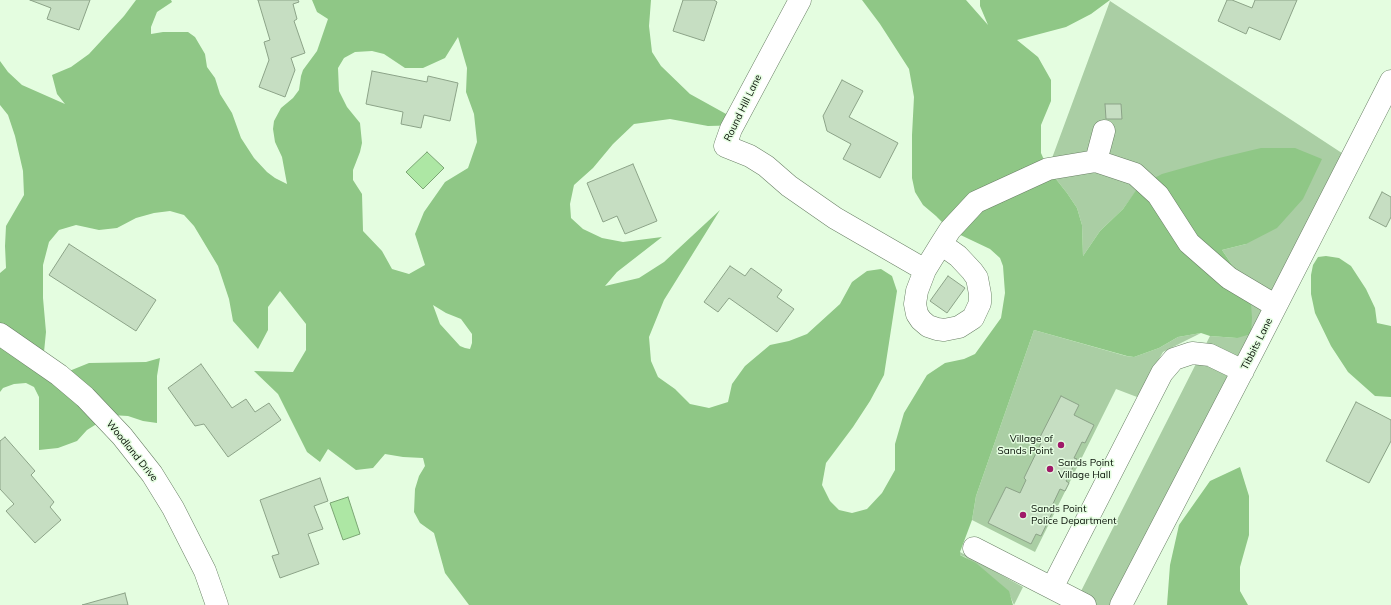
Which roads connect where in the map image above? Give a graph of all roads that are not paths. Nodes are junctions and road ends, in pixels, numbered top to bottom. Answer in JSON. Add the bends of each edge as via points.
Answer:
{"nodes":[{"id":1,"x":800,"y":0,"type":"edge"},
{"id":2,"x":1391,"y":81,"type":"edge"},
{"id":3,"x":1104,"y":132,"type":"dead end"},
{"id":4,"x":1096,"y":161,"type":"junction"},
{"id":5,"x":941,"y":244,"type":"junction"},
{"id":6,"x":925,"y":270,"type":"junction"},
{"id":7,"x":1276,"y":306,"type":"junction"},
{"id":8,"x":0,"y":334,"type":"edge"},
{"id":9,"x":1243,"y":371,"type":"junction"},
{"id":10,"x":974,"y":548,"type":"dead end"},
{"id":11,"x":1052,"y":588,"type":"junction"},
{"id":12,"x":217,"y":605,"type":"edge"},
{"id":13,"x":1085,"y":605,"type":"edge"},
{"id":14,"x":1121,"y":605,"type":"edge"}],
"edges":[{"from":1,"to":6,"type":"street","name":"Round Hill Lane","via":[[731,129],[725,146],[750,156],[835,218]]},
{"from":2,"to":7,"type":"street","name":"Tibbits Lane"},
{"from":3,"to":4,"type":"street"},
{"from":4,"to":5,"type":"street","via":[[1048,169],[976,202],[950,230]]},
{"from":4,"to":7,"type":"street","via":[[1135,174],[1158,195],[1189,242],[1229,278]]},
{"from":5,"to":6,"type":"street"},
{"from":5,"to":6,"type":"street","via":[[958,256],[978,278],[980,303],[973,318],[959,327],[944,330],[937,330],[921,320],[915,309],[915,298]]},
{"from":7,"to":9,"type":"street","name":"Tibbits Lane"},
{"from":8,"to":12,"type":"street","name":"Woodland Drive","via":[[59,374],[122,436],[152,474],[174,508],[205,571]]},
{"from":9,"to":11,"type":"street","via":[[1210,355],[1192,353],[1174,359],[1162,373]]},
{"from":9,"to":14,"type":"street","name":"Tibbits Lane"},
{"from":10,"to":11,"type":"street"},
{"from":11,"to":13,"type":"street"}]}
